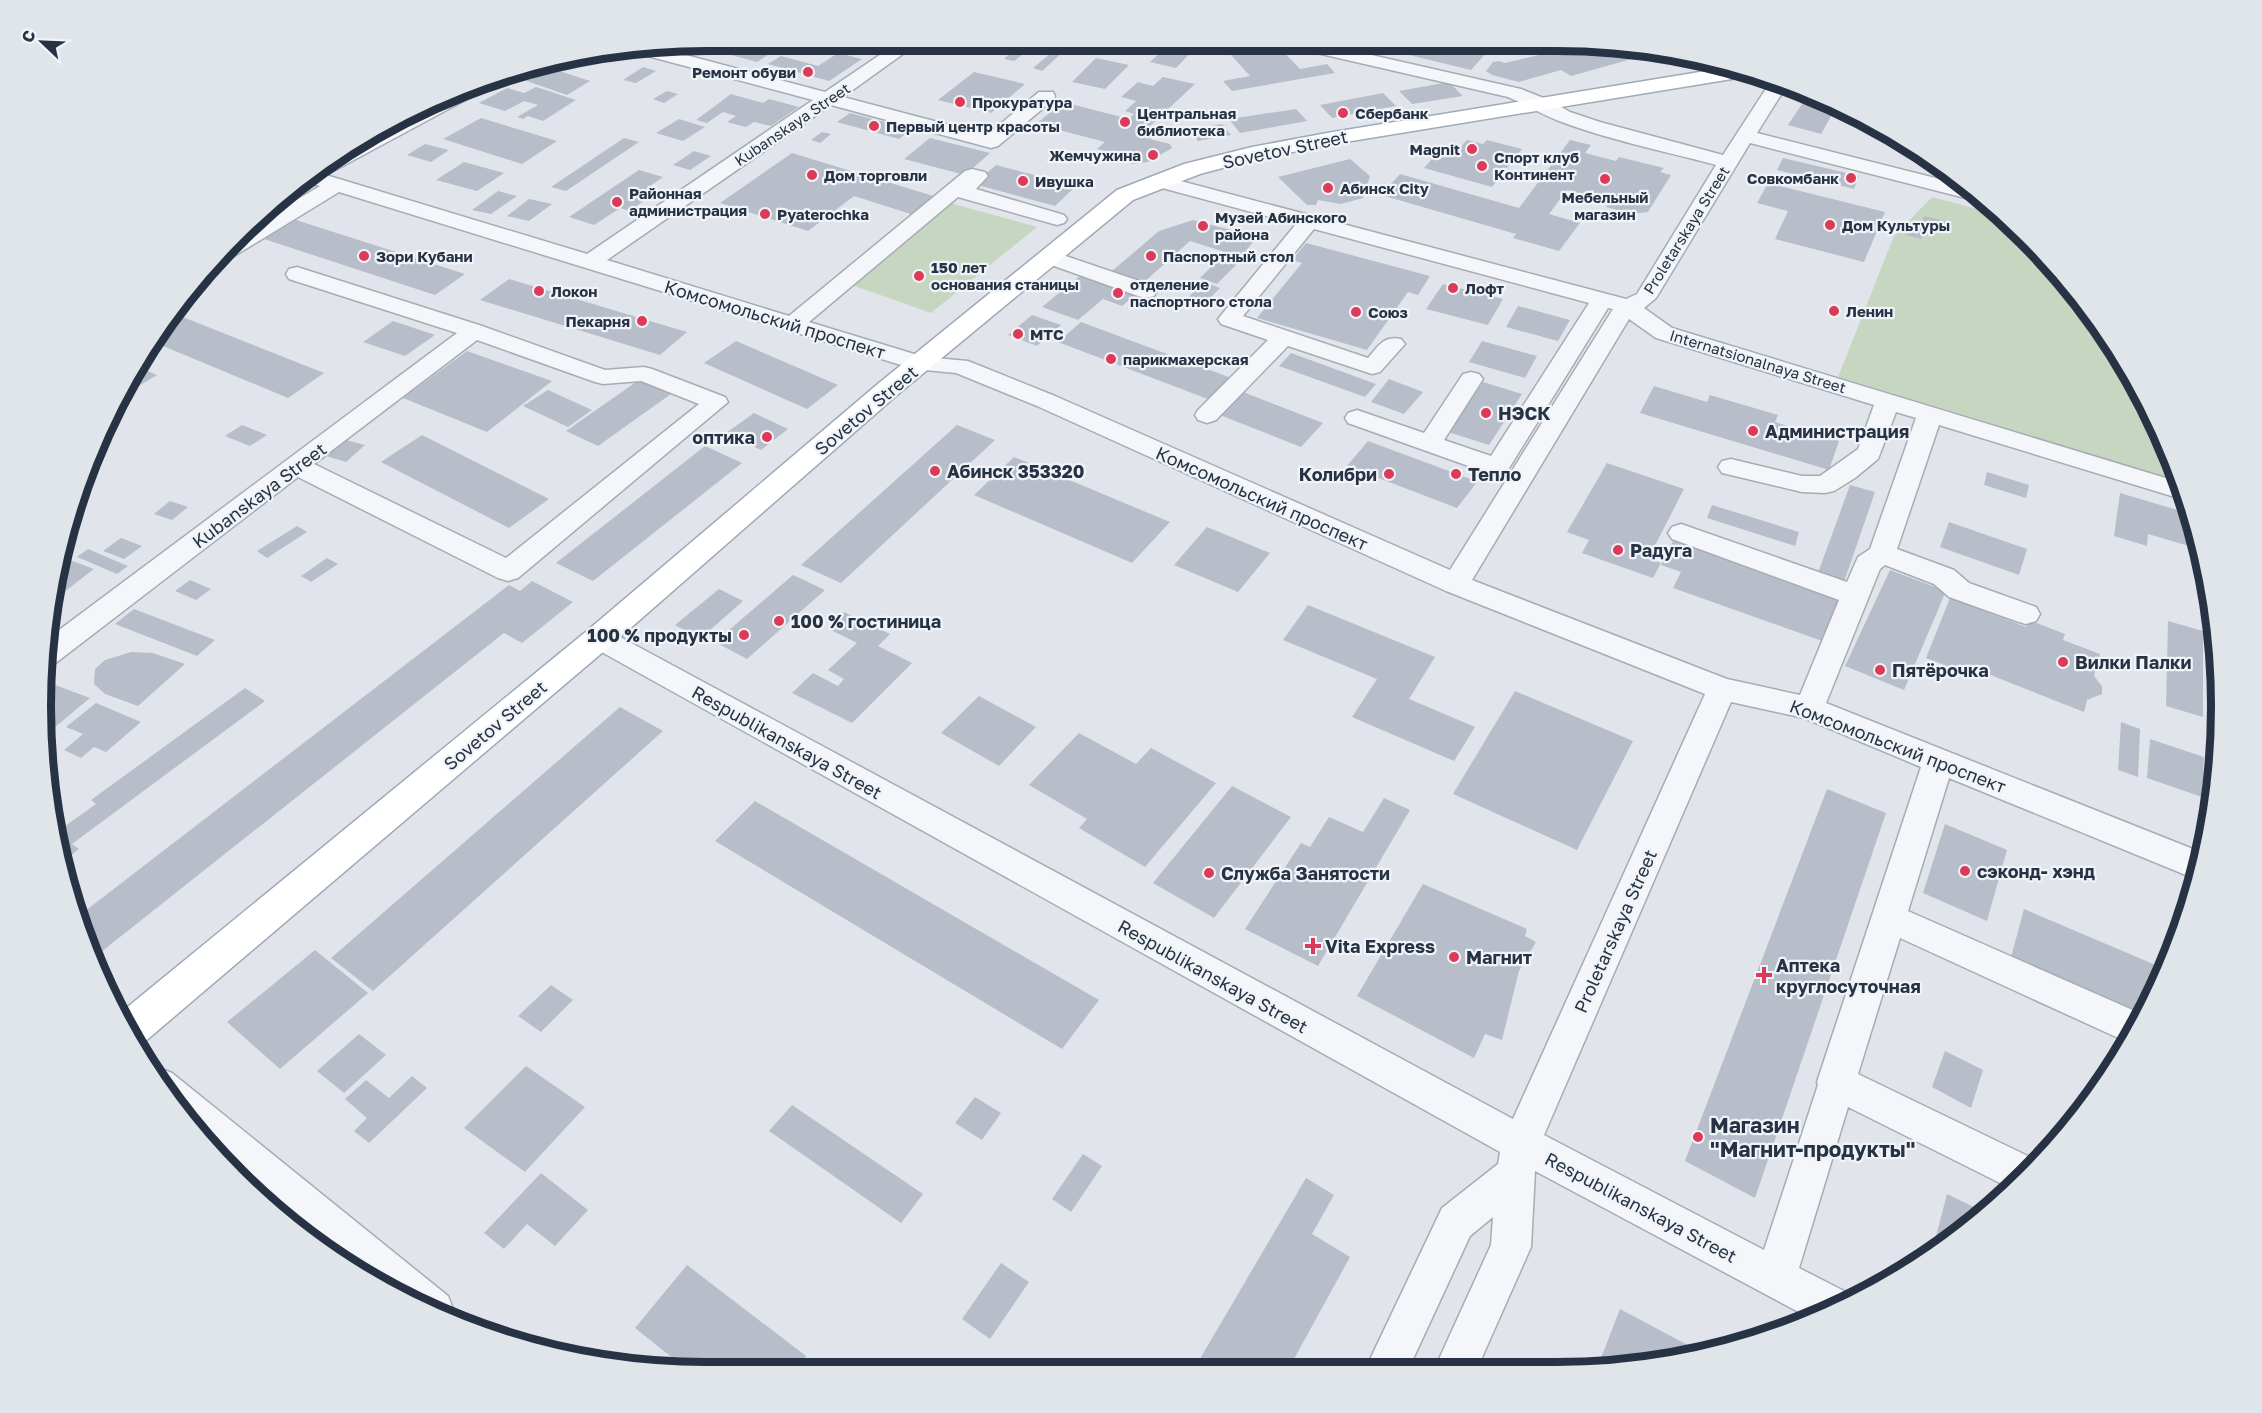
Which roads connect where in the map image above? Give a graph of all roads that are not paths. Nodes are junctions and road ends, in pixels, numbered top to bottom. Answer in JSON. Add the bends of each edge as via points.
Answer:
{"nodes":[{"id":1,"x":898,"y":51,"type":"edge"},
{"id":2,"x":1330,"y":51,"type":"edge"},
{"id":3,"x":657,"y":53,"type":"edge"},
{"id":4,"x":1727,"y":74,"type":"edge"},
{"id":5,"x":1775,"y":89,"type":"edge"},
{"id":6,"x":1046,"y":96,"type":"dead end"},
{"id":7,"x":830,"y":99,"type":"junction"},
{"id":8,"x":1544,"y":105,"type":"junction"},
{"id":9,"x":1746,"y":136,"type":"junction"},
{"id":10,"x":1728,"y":162,"type":"junction"},
{"id":11,"x":317,"y":179,"type":"edge"},
{"id":12,"x":1158,"y":181,"type":"junction"},
{"id":13,"x":337,"y":185,"type":"junction"},
{"id":14,"x":1961,"y":191,"type":"edge"},
{"id":15,"x":1057,"y":219,"type":"dead end"},
{"id":16,"x":1310,"y":221,"type":"junction"},
{"id":17,"x":260,"y":227,"type":"edge"},
{"id":18,"x":1051,"y":257,"type":"junction"},
{"id":19,"x":590,"y":262,"type":"junction"},
{"id":20,"x":297,"y":274,"type":"dead end"},
{"id":21,"x":1146,"y":291,"type":"dead end"},
{"id":22,"x":1614,"y":303,"type":"junction"},
{"id":23,"x":792,"y":325,"type":"junction"},
{"id":24,"x":474,"y":331,"type":"junction"},
{"id":25,"x":1284,"y":337,"type":"junction"},
{"id":26,"x":1394,"y":344,"type":"dead end"},
{"id":27,"x":922,"y":364,"type":"junction"},
{"id":28,"x":1472,"y":380,"type":"dead end"},
{"id":29,"x":1888,"y":401,"type":"junction"},
{"id":30,"x":1930,"y":414,"type":"junction"},
{"id":31,"x":1207,"y":415,"type":"dead end"},
{"id":32,"x":1357,"y":418,"type":"dead end"},
{"id":33,"x":1429,"y":444,"type":"junction"},
{"id":34,"x":297,"y":466,"type":"junction"},
{"id":35,"x":1731,"y":466,"type":"dead end"},
{"id":36,"x":2173,"y":489,"type":"edge"},
{"id":37,"x":1681,"y":533,"type":"dead end"},
{"id":38,"x":1882,"y":554,"type":"junction"},
{"id":39,"x":1456,"y":584,"type":"junction"},
{"id":40,"x":1855,"y":595,"type":"junction"},
{"id":41,"x":2026,"y":614,"type":"dead end"},
{"id":42,"x":599,"y":638,"type":"junction"},
{"id":43,"x":54,"y":649,"type":"edge"},
{"id":44,"x":1722,"y":689,"type":"junction"},
{"id":45,"x":1809,"y":708,"type":"junction"},
{"id":46,"x":1939,"y":759,"type":"junction"},
{"id":47,"x":2192,"y":863,"type":"edge"},
{"id":48,"x":1890,"y":918,"type":"junction"},
{"id":49,"x":2128,"y":1025,"type":"edge"},
{"id":50,"x":135,"y":1026,"type":"edge"},
{"id":51,"x":1835,"y":1082,"type":"junction"},
{"id":52,"x":190,"y":1110,"type":"edge"},
{"id":53,"x":1518,"y":1159,"type":"junction"},
{"id":54,"x":2018,"y":1171,"type":"edge"},
{"id":55,"x":1776,"y":1278,"type":"junction"},
{"id":56,"x":404,"y":1287,"type":"edge"},
{"id":57,"x":1824,"y":1304,"type":"edge"},
{"id":58,"x":1390,"y":1362,"type":"edge"},
{"id":59,"x":1459,"y":1362,"type":"edge"}],
"edges":[{"from":1,"to":7,"type":"street","name":"Kubanskaya Street"},
{"from":2,"to":8,"type":"street","via":[[1514,93]]},
{"from":3,"to":7,"type":"street"},
{"from":4,"to":8,"type":"main road","name":"Sovetov Street"},
{"from":5,"to":9,"type":"street","name":"Proletarskaya Street"},
{"from":6,"to":7,"type":"street","via":[[991,142]]},
{"from":7,"to":19,"type":"street","name":"Kubanskaya Street"},
{"from":8,"to":10,"type":"street","via":[[1593,126]]},
{"from":8,"to":12,"type":"main road","name":"Sovetov Street","via":[[1327,139],[1192,169]]},
{"from":9,"to":10,"type":"street","name":"Proletarskaya Street"},
{"from":9,"to":14,"type":"street"},
{"from":10,"to":22,"type":"street","name":"Proletarskaya Street","via":[[1645,298],[1637,303]]},
{"from":11,"to":13,"type":"street","name":"Комсомольский проспект"},
{"from":12,"to":16,"type":"street","name":"Internatsionalnaya Street"},
{"from":12,"to":18,"type":"main road","name":"Sovetov Street","via":[[1125,195]]},
{"from":13,"to":17,"type":"street"},
{"from":13,"to":19,"type":"street","name":"Комсомольский проспект"},
{"from":15,"to":23,"type":"street","via":[[961,191],[978,176],[972,175]]},
{"from":16,"to":22,"type":"street","name":"Internatsionalnaya Street"},
{"from":16,"to":25,"type":"street","via":[[1229,319]]},
{"from":18,"to":21,"type":"street"},
{"from":18,"to":27,"type":"main road","name":"Sovetov Street"},
{"from":19,"to":23,"type":"street","name":"Комсомольский проспект"},
{"from":20,"to":24,"type":"street"},
{"from":22,"to":29,"type":"street","name":"Internatsionalnaya Street","via":[[1664,333]]},
{"from":22,"to":33,"type":"street","via":[[1497,467]]},
{"from":22,"to":39,"type":"street","name":"Proletarskaya Street"},
{"from":23,"to":27,"type":"street","name":"Комсомольский проспект"},
{"from":24,"to":34,"type":"street","name":"Kubanskaya Street"},
{"from":24,"to":34,"type":"street","via":[[603,377],[644,374],[716,402],[508,571]]},
{"from":25,"to":26,"type":"street","via":[[1372,367]]},
{"from":25,"to":31,"type":"street"},
{"from":27,"to":39,"type":"street","name":"Комсомольский проспект","via":[[960,366],[1046,401]]},
{"from":27,"to":42,"type":"main road","name":"Sovetov Street"},
{"from":28,"to":33,"type":"street"},
{"from":29,"to":30,"type":"street","name":"Internatsionalnaya Street"},
{"from":29,"to":35,"type":"street","via":[[1869,453],[1825,485],[1802,484]]},
{"from":30,"to":36,"type":"street","name":"Internatsionalnaya Street"},
{"from":30,"to":38,"type":"street"},
{"from":32,"to":33,"type":"street"},
{"from":34,"to":43,"type":"street","name":"Kubanskaya Street"},
{"from":37,"to":40,"type":"street"},
{"from":38,"to":40,"type":"street","via":[[1868,564]]},
{"from":38,"to":41,"type":"street","via":[[1944,577],[1959,590]]},
{"from":39,"to":44,"type":"street","name":"Комсомольский проспект"},
{"from":40,"to":45,"type":"street"},
{"from":42,"to":50,"type":"main road","name":"Sovetov Street"},
{"from":42,"to":53,"type":"street","name":"Respublikanskaya Street"},
{"from":44,"to":45,"type":"street","name":"Комсомольский проспект"},
{"from":44,"to":53,"type":"street","name":"Proletarskaya Street"},
{"from":45,"to":46,"type":"street","name":"Комсомольский проспект"},
{"from":46,"to":47,"type":"street","name":"Комсомольский проспект"},
{"from":46,"to":48,"type":"street"},
{"from":48,"to":49,"type":"street"},
{"from":48,"to":51,"type":"street"},
{"from":51,"to":54,"type":"street"},
{"from":51,"to":55,"type":"street"},
{"from":52,"to":56,"type":"street"},
{"from":53,"to":55,"type":"street","name":"Respublikanskaya Street"},
{"from":53,"to":58,"type":"street","name":"Proletarskaya Street","via":[[1456,1222]]},
{"from":53,"to":59,"type":"street","name":"Proletarskaya Street","via":[[1511,1246]]},
{"from":55,"to":57,"type":"street","name":"Respublikanskaya Street"}]}
